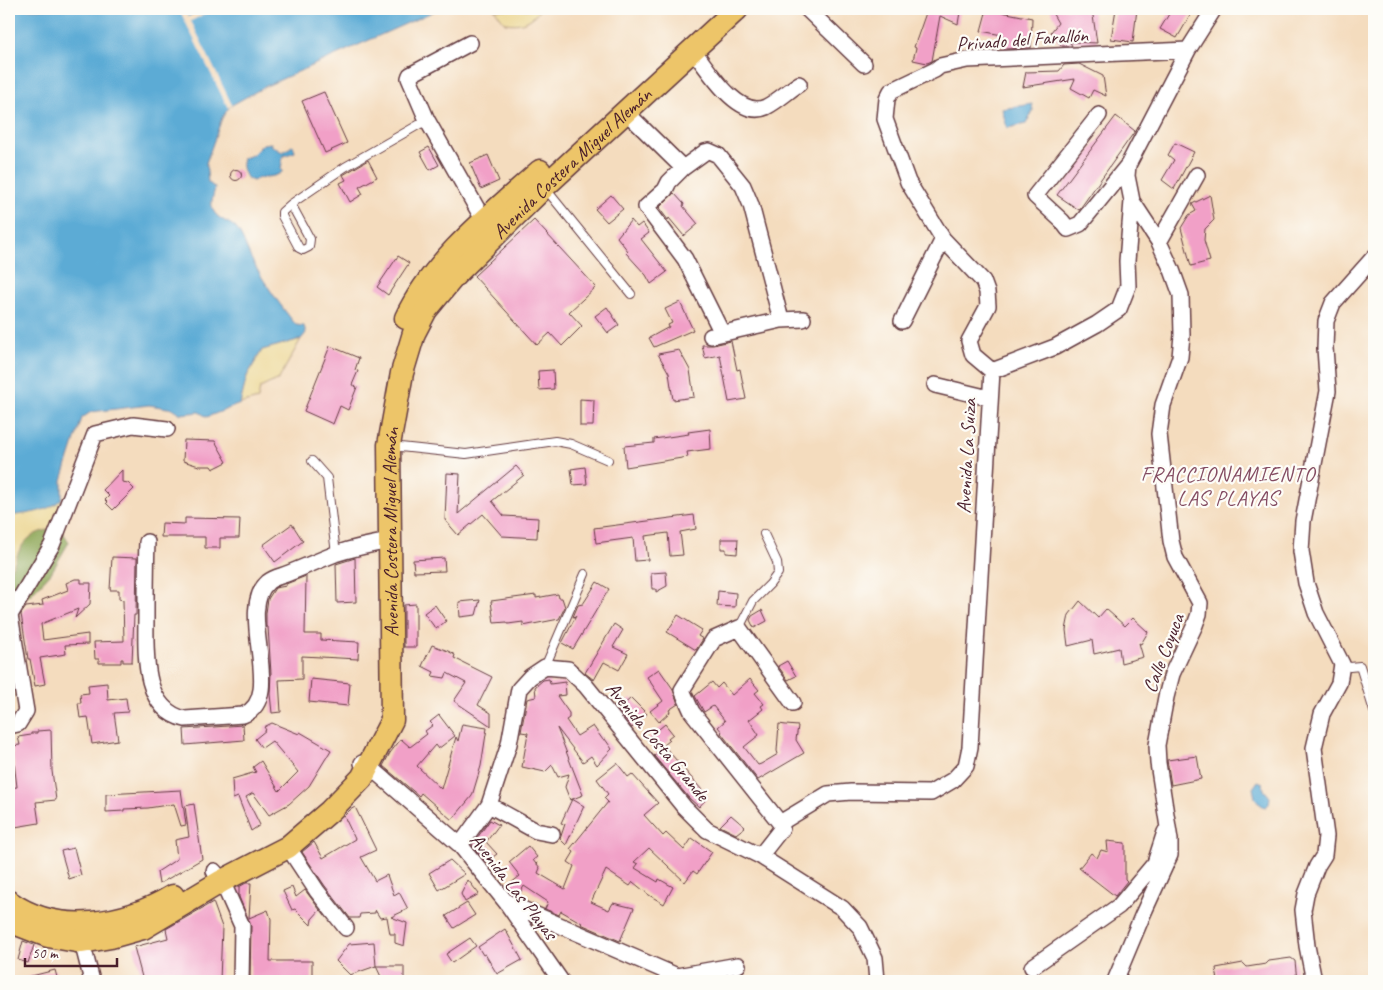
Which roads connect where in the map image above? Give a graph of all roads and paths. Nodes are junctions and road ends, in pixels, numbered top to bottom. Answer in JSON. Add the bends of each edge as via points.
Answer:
{"nodes":[{"id":1,"x":718,"y":9,"type":"edge"},
{"id":2,"x":737,"y":9,"type":"edge"},
{"id":3,"x":807,"y":9,"type":"edge"},
{"id":4,"x":1214,"y":9,"type":"edge"},
{"id":5,"x":470,"y":43,"type":"dead end"},
{"id":6,"x":692,"y":50,"type":"junction"},
{"id":7,"x":1188,"y":50,"type":"junction"},
{"id":8,"x":864,"y":64,"type":"dead end"},
{"id":9,"x":799,"y":84,"type":"dead end"},
{"id":10,"x":626,"y":112,"type":"junction"},
{"id":11,"x":1099,"y":115,"type":"dead end"},
{"id":12,"x":427,"y":120,"type":"junction"},
{"id":13,"x":1128,"y":165,"type":"junction"},
{"id":14,"x":683,"y":168,"type":"junction"},
{"id":15,"x":1198,"y":175,"type":"dead end"},
{"id":16,"x":544,"y":187,"type":"junction"},
{"id":17,"x":1132,"y":201,"type":"junction"},
{"id":18,"x":291,"y":204,"type":"junction"},
{"id":19,"x":484,"y":221,"type":"junction"},
{"id":20,"x":943,"y":239,"type":"junction"},
{"id":21,"x":1159,"y":242,"type":"junction"},
{"id":22,"x":1374,"y":257,"type":"edge"},
{"id":23,"x":631,"y":294,"type":"dead end"},
{"id":24,"x":803,"y":319,"type":"dead end"},
{"id":25,"x":781,"y":320,"type":"junction"},
{"id":26,"x":902,"y":321,"type":"dead end"},
{"id":27,"x":992,"y":371,"type":"junction"},
{"id":28,"x":934,"y":385,"type":"dead end"},
{"id":29,"x":989,"y":398,"type":"junction"},
{"id":30,"x":168,"y":429,"type":"dead end"},
{"id":31,"x":389,"y":445,"type":"junction"},
{"id":32,"x":608,"y":460,"type":"dead end"},
{"id":33,"x":312,"y":461,"type":"dead end"},
{"id":34,"x":764,"y":534,"type":"dead end"},
{"id":35,"x":387,"y":541,"type":"junction"},
{"id":36,"x":147,"y":542,"type":"dead end"},
{"id":37,"x":336,"y":554,"type":"junction"},
{"id":38,"x":585,"y":574,"type":"dead end"},
{"id":39,"x":9,"y":615,"type":"edge"},
{"id":40,"x":740,"y":628,"type":"junction"},
{"id":41,"x":1342,"y":664,"type":"junction"},
{"id":42,"x":545,"y":667,"type":"junction"},
{"id":43,"x":793,"y":703,"type":"dead end"},
{"id":44,"x":1374,"y":711,"type":"edge"},
{"id":45,"x":9,"y":726,"type":"edge"},
{"id":46,"x":365,"y":764,"type":"junction"},
{"id":47,"x":489,"y":805,"type":"junction"},
{"id":48,"x":1167,"y":821,"type":"junction"},
{"id":49,"x":780,"y":824,"type":"junction"},
{"id":50,"x":552,"y":834,"type":"dead end"},
{"id":51,"x":460,"y":845,"type":"junction"},
{"id":52,"x":288,"y":847,"type":"junction"},
{"id":53,"x":760,"y":856,"type":"junction"},
{"id":54,"x":218,"y":876,"type":"junction"},
{"id":55,"x":9,"y":902,"type":"edge"},
{"id":56,"x":506,"y":902,"type":"junction"},
{"id":57,"x":9,"y":921,"type":"edge"},
{"id":58,"x":346,"y":928,"type":"dead end"},
{"id":59,"x":82,"y":942,"type":"junction"},
{"id":60,"x":738,"y":965,"type":"dead end"},
{"id":61,"x":1032,"y":967,"type":"dead end"},
{"id":62,"x":680,"y":978,"type":"edge"},
{"id":63,"x":92,"y":981,"type":"edge"},
{"id":64,"x":241,"y":981,"type":"edge"},
{"id":65,"x":561,"y":981,"type":"edge"},
{"id":66,"x":877,"y":981,"type":"edge"},
{"id":67,"x":1115,"y":981,"type":"edge"},
{"id":68,"x":1314,"y":981,"type":"edge"}],
"edges":[{"from":1,"to":19,"type":"main road","name":"Avenida Costera Miguel Alemán"},
{"from":2,"to":6,"type":"main road","name":"Avenida Costera Miguel Alemán"},
{"from":3,"to":8,"type":"street"},
{"from":4,"to":7,"type":"street"},
{"from":5,"to":12,"type":"street","via":[[410,75]]},
{"from":6,"to":9,"type":"street","via":[[731,98],[744,106],[765,107]]},
{"from":6,"to":10,"type":"main road","name":"Avenida Costera Miguel Alemán"},
{"from":7,"to":13,"type":"street"},
{"from":7,"to":20,"type":"street","name":"Privado del Farallón","via":[[967,60],[940,66],[891,91],[885,119],[908,182]]},
{"from":10,"to":14,"type":"street"},
{"from":10,"to":16,"type":"main road","name":"Avenida Costera Miguel Alemán"},
{"from":11,"to":13,"type":"street","via":[[1035,196],[1068,229],[1080,224]]},
{"from":12,"to":18,"type":"lane","via":[[346,167]]},
{"from":12,"to":19,"type":"street"},
{"from":13,"to":17,"type":"street"},
{"from":14,"to":25,"type":"street","via":[[709,151],[718,155],[743,186],[751,205]]},
{"from":14,"to":25,"type":"street","via":[[646,207],[685,259],[716,335]]},
{"from":15,"to":21,"type":"street"},
{"from":16,"to":23,"type":"lane"},
{"from":16,"to":31,"type":"main road","name":"Avenida Costera Miguel Alemán","via":[[454,275],[426,310],[414,333],[402,373]]},
{"from":17,"to":21,"type":"street","name":"Calle Coyuca"},
{"from":17,"to":27,"type":"street","via":[[1128,286],[1119,310],[1055,347]]},
{"from":18,"to":18,"type":"lane","via":[[310,239],[309,247],[303,250],[282,216]]},
{"from":19,"to":35,"type":"main road","name":"Avenida Costera Miguel Alemán","via":[[428,282],[413,303],[397,336],[383,388]]},
{"from":20,"to":26,"type":"street"},
{"from":20,"to":27,"type":"street","name":"Privado del Farallón","via":[[983,281],[988,306],[969,342],[973,355]]},
{"from":21,"to":48,"type":"street","name":"Calle Coyuca","via":[[1180,295],[1182,315],[1180,357],[1159,420],[1170,541],[1200,603],[1196,625],[1172,674],[1160,724],[1158,763]]},
{"from":22,"to":41,"type":"street","via":[[1333,303],[1326,320],[1328,391],[1303,521],[1301,551],[1306,584],[1316,613]]},
{"from":24,"to":25,"type":"street"},
{"from":27,"to":29,"type":"street","name":"Avenida La Suiza"},
{"from":28,"to":29,"type":"street"},
{"from":29,"to":49,"type":"street","name":"Avenida La Suiza","via":[[970,747],[966,766],[932,793],[828,794]]},
{"from":30,"to":39,"type":"street","via":[[133,425],[94,434],[52,545]]},
{"from":31,"to":32,"type":"lane","via":[[466,454],[555,441],[571,444]]},
{"from":31,"to":35,"type":"main road","name":"Avenida Costera Miguel Alemán"},
{"from":33,"to":37,"type":"lane","via":[[326,478]]},
{"from":34,"to":40,"type":"lane","via":[[777,562],[778,573],[754,602]]},
{"from":35,"to":37,"type":"street"},
{"from":35,"to":46,"type":"main road","name":"Avenida Costera Miguel Alemán","via":[[385,693]]},
{"from":36,"to":37,"type":"street","via":[[146,666],[161,704],[176,717],[185,719],[231,717],[251,712],[261,694],[257,613],[260,592],[269,581]]},
{"from":38,"to":42,"type":"lane"},
{"from":39,"to":45,"type":"street","via":[[26,711],[18,724]]},
{"from":40,"to":43,"type":"street"},
{"from":40,"to":49,"type":"street","via":[[714,639],[682,690],[692,712]]},
{"from":41,"to":44,"type":"lane","via":[[1360,666]]},
{"from":41,"to":68,"type":"street","via":[[1340,683],[1322,714],[1314,748],[1326,836],[1324,855],[1306,894],[1303,910]]},
{"from":42,"to":47,"type":"street","via":[[519,689],[508,744]]},
{"from":42,"to":53,"type":"street","name":"Avenida Costa Grande","via":[[568,669],[586,686],[684,807],[707,830]]},
{"from":46,"to":51,"type":"street","name":"Avenida Las Playas"},
{"from":46,"to":52,"type":"main road","name":"Avenida Costera Miguel Alemán","via":[[362,778]]},
{"from":46,"to":54,"type":"main road","name":"Avenida Costera Miguel Alemán","via":[[307,817]]},
{"from":47,"to":50,"type":"street","via":[[536,831]]},
{"from":47,"to":51,"type":"street"},
{"from":48,"to":61,"type":"street","via":[[1155,863],[1118,906]]},
{"from":48,"to":67,"type":"street","name":"Calle Coyuca","via":[[1170,855]]},
{"from":49,"to":53,"type":"street","via":[[782,828]]},
{"from":51,"to":56,"type":"street","name":"Avenida Las Playas"},
{"from":52,"to":54,"type":"main road","name":"Avenida Costera Miguel Alemán"},
{"from":52,"to":58,"type":"street"},
{"from":53,"to":66,"type":"street","name":"Avenida Costa Grande","via":[[842,908],[860,927],[875,958]]},
{"from":54,"to":55,"type":"main road","name":"Avenida Costera Miguel Alemán","via":[[165,901],[108,922],[52,921]]},
{"from":54,"to":59,"type":"main road","name":"Avenida Costera Miguel Alemán","via":[[143,928]]},
{"from":54,"to":64,"type":"street","via":[[242,926]]},
{"from":56,"to":62,"type":"street"},
{"from":56,"to":65,"type":"street","name":"Avenida Las Playas"},
{"from":57,"to":59,"type":"main road","name":"Avenida Costera Miguel Alemán","via":[[48,936]]},
{"from":59,"to":63,"type":"street"},
{"from":60,"to":62,"type":"street"}]}
